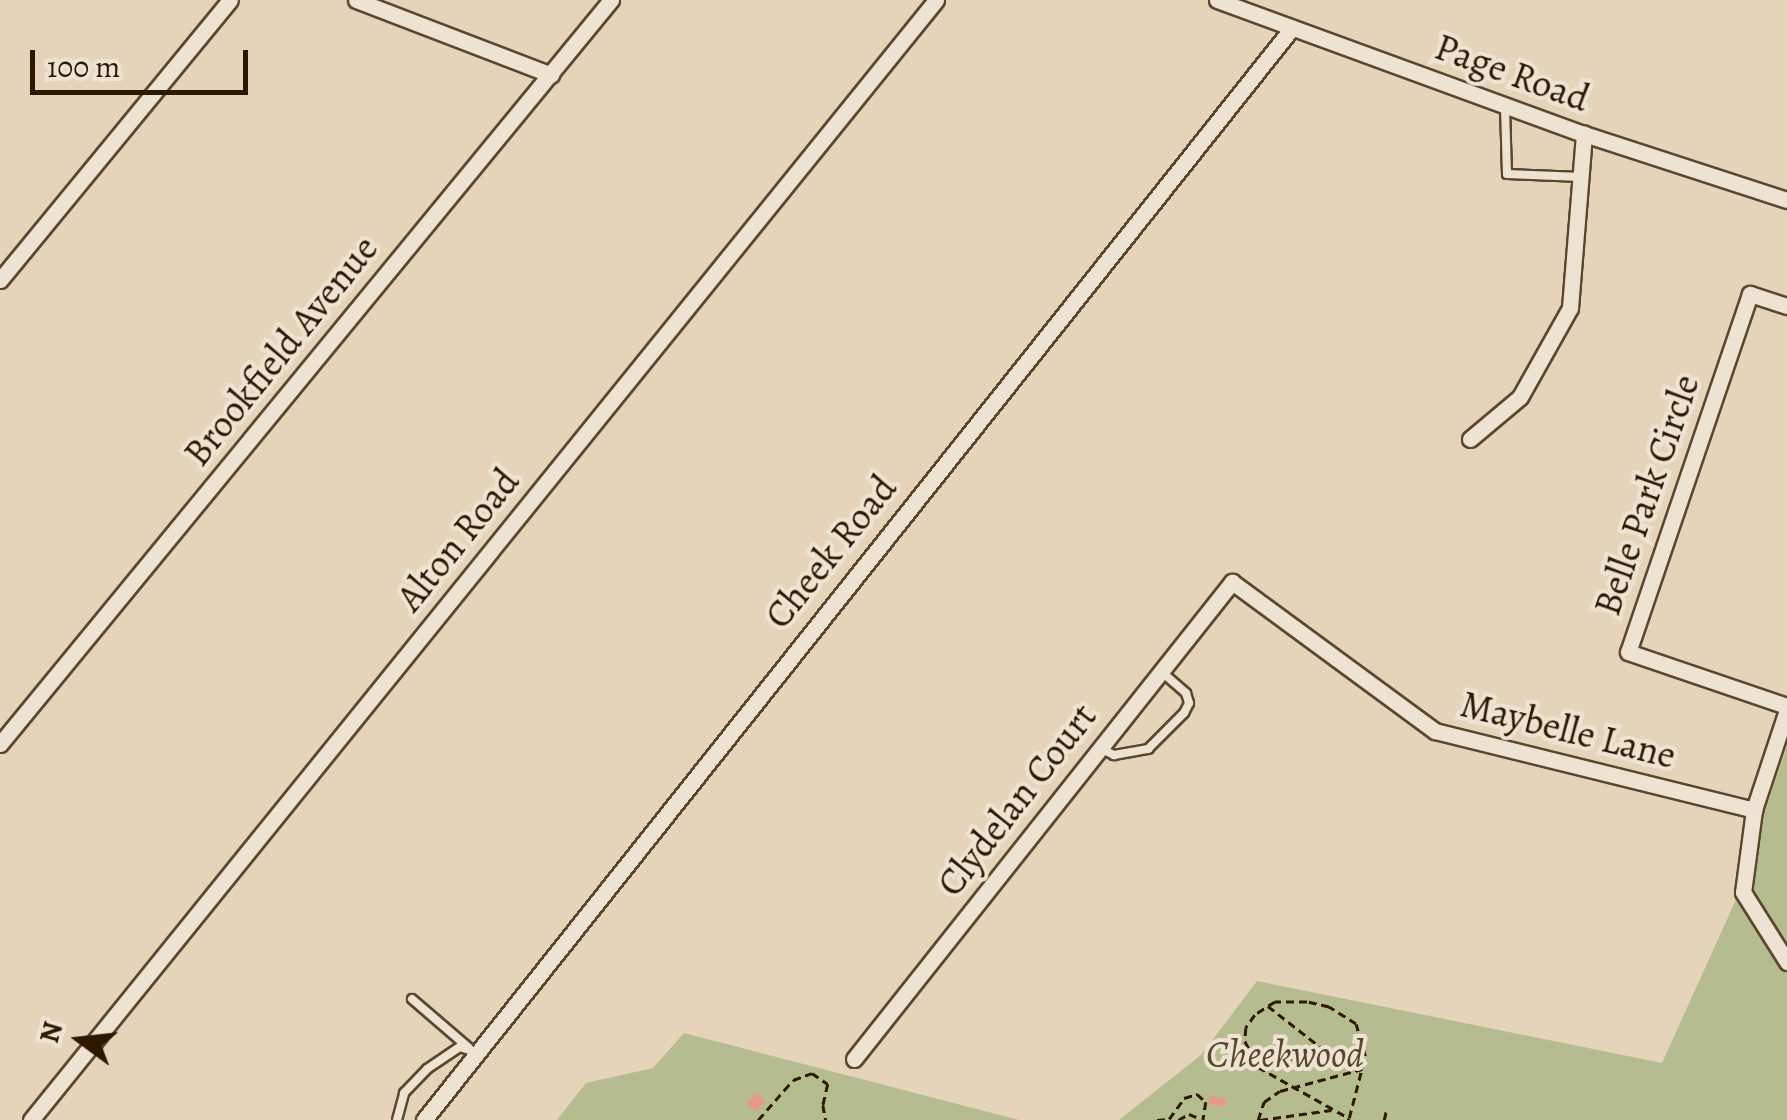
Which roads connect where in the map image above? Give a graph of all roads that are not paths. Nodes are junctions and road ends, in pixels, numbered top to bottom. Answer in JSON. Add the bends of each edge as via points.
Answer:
{"nodes":[{"id":1,"x":230,"y":0,"type":"edge"},
{"id":2,"x":356,"y":0,"type":"edge"},
{"id":3,"x":612,"y":0,"type":"edge"},
{"id":4,"x":936,"y":0,"type":"edge"},
{"id":5,"x":1218,"y":0,"type":"edge"},
{"id":6,"x":1292,"y":28,"type":"junction"},
{"id":7,"x":550,"y":74,"type":"junction"},
{"id":8,"x":1505,"y":105,"type":"junction"},
{"id":9,"x":1584,"y":134,"type":"junction"},
{"id":10,"x":1581,"y":178,"type":"junction"},
{"id":11,"x":1787,"y":200,"type":"edge"},
{"id":12,"x":0,"y":280,"type":"edge"},
{"id":13,"x":1787,"y":306,"type":"edge"},
{"id":14,"x":1470,"y":439,"type":"dead end"},
{"id":15,"x":1232,"y":582,"type":"joint"},
{"id":16,"x":1161,"y":671,"type":"junction"},
{"id":17,"x":1787,"y":708,"type":"edge"},
{"id":18,"x":0,"y":744,"type":"edge"},
{"id":19,"x":1100,"y":748,"type":"junction"},
{"id":20,"x":1754,"y":810,"type":"junction"},
{"id":21,"x":1785,"y":962,"type":"edge"},
{"id":22,"x":412,"y":998,"type":"dead end"},
{"id":23,"x":473,"y":1050,"type":"junction"},
{"id":24,"x":854,"y":1059,"type":"dead end"},
{"id":25,"x":31,"y":1120,"type":"edge"},
{"id":26,"x":397,"y":1120,"type":"edge"},
{"id":27,"x":424,"y":1120,"type":"edge"}],
"edges":[{"from":1,"to":12,"type":"street"},
{"from":2,"to":7,"type":"street"},
{"from":3,"to":7,"type":"street","name":"Brookfield Avenue"},
{"from":4,"to":25,"type":"street","name":"Alton Road"},
{"from":5,"to":6,"type":"street","name":"Page Road"},
{"from":6,"to":8,"type":"street","name":"Page Road"},
{"from":6,"to":23,"type":"street","name":"Cheek Road"},
{"from":7,"to":18,"type":"street","name":"Brookfield Avenue"},
{"from":8,"to":9,"type":"street","name":"Page Road"},
{"from":8,"to":10,"type":"lane","via":[[1507,174]]},
{"from":9,"to":10,"type":"street"},
{"from":9,"to":11,"type":"street","name":"Page Road"},
{"from":10,"to":14,"type":"street","via":[[1570,308],[1520,396]]},
{"from":13,"to":17,"type":"street","name":"Belle Park Circle","via":[[1750,294],[1628,652]]},
{"from":15,"to":16,"type":"street","name":"Clydelan Court"},
{"from":15,"to":20,"type":"street","name":"Maybelle Lane","via":[[1435,731]]},
{"from":16,"to":19,"type":"street","name":"Clydelan Court"},
{"from":16,"to":19,"type":"lane","via":[[1186,694],[1184,713],[1148,750],[1114,755]]},
{"from":17,"to":20,"type":"street"},
{"from":19,"to":24,"type":"street","name":"Clydelan Court"},
{"from":20,"to":21,"type":"street","via":[[1743,892]]},
{"from":22,"to":23,"type":"lane"},
{"from":23,"to":26,"type":"lane","via":[[451,1052],[416,1078]]},
{"from":23,"to":27,"type":"street","name":"Cheek Road"}]}
